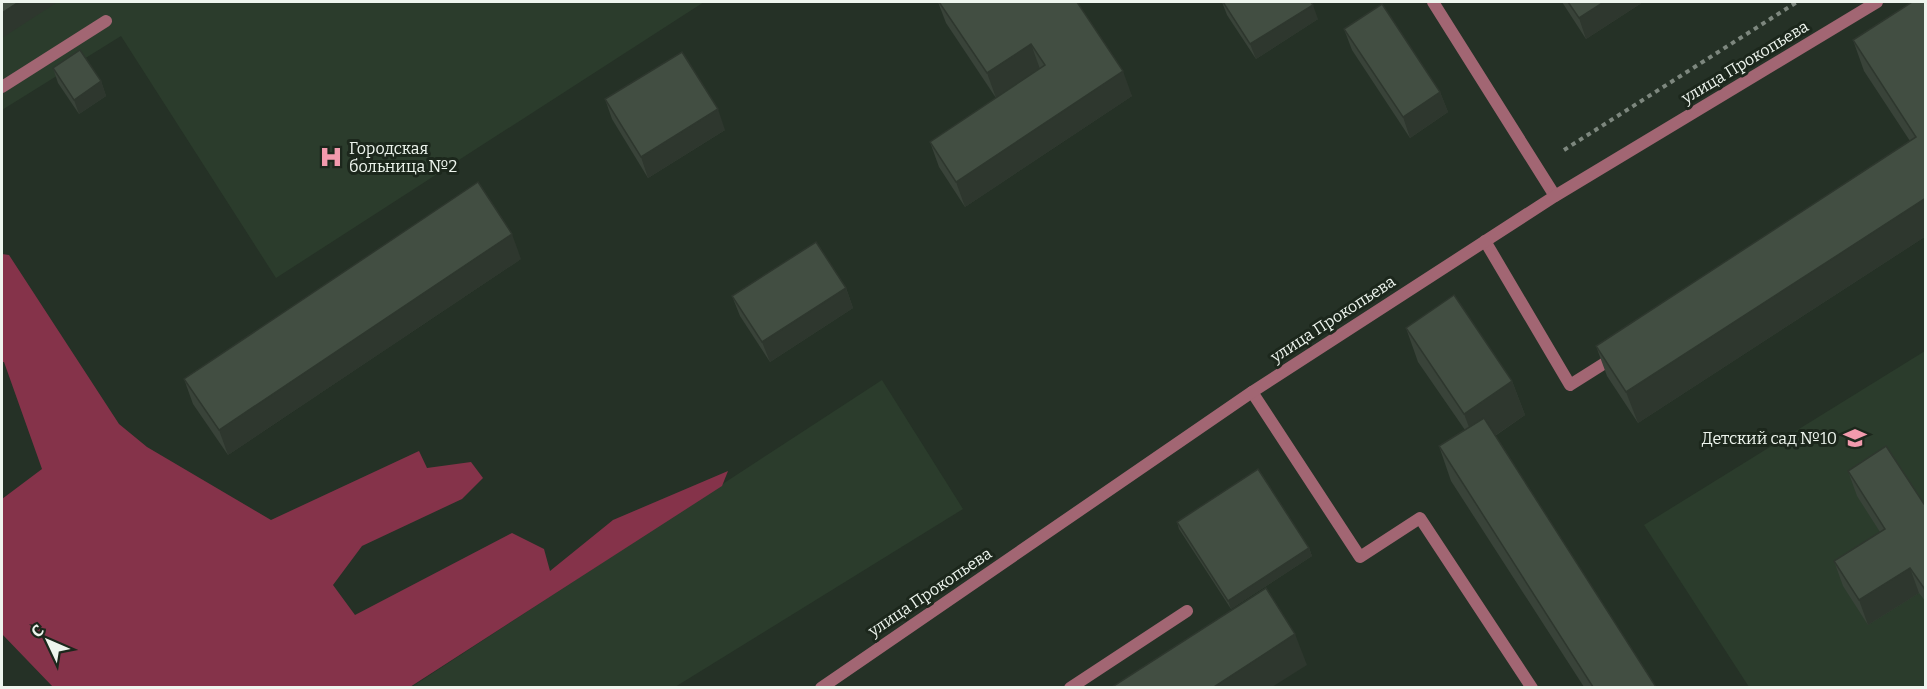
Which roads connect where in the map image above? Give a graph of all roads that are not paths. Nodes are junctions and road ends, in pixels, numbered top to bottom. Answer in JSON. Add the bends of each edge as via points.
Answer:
{"nodes":[{"id":1,"x":1433,"y":2,"type":"edge"},
{"id":2,"x":1877,"y":2,"type":"edge"},
{"id":3,"x":106,"y":21,"type":"dead end"},
{"id":4,"x":2,"y":87,"type":"edge"},
{"id":5,"x":1555,"y":196,"type":"junction"},
{"id":6,"x":1485,"y":241,"type":"junction"},
{"id":7,"x":1631,"y":346,"type":"edge"},
{"id":8,"x":1252,"y":392,"type":"junction"},
{"id":9,"x":1187,"y":611,"type":"dead end"},
{"id":10,"x":821,"y":687,"type":"edge"},
{"id":11,"x":1070,"y":687,"type":"edge"},
{"id":12,"x":1532,"y":687,"type":"edge"}],
"edges":[{"from":1,"to":5,"type":"street"},
{"from":2,"to":5,"type":"street","name":"улица Прокопьева"},
{"from":3,"to":4,"type":"street"},
{"from":5,"to":6,"type":"street","name":"улица Прокопьева"},
{"from":6,"to":7,"type":"street","via":[[1570,384]]},
{"from":6,"to":8,"type":"street","name":"улица Прокопьева"},
{"from":8,"to":10,"type":"street","name":"улица Прокопьева"},
{"from":8,"to":12,"type":"street","via":[[1360,557],[1420,518]]},
{"from":9,"to":11,"type":"street"}]}
